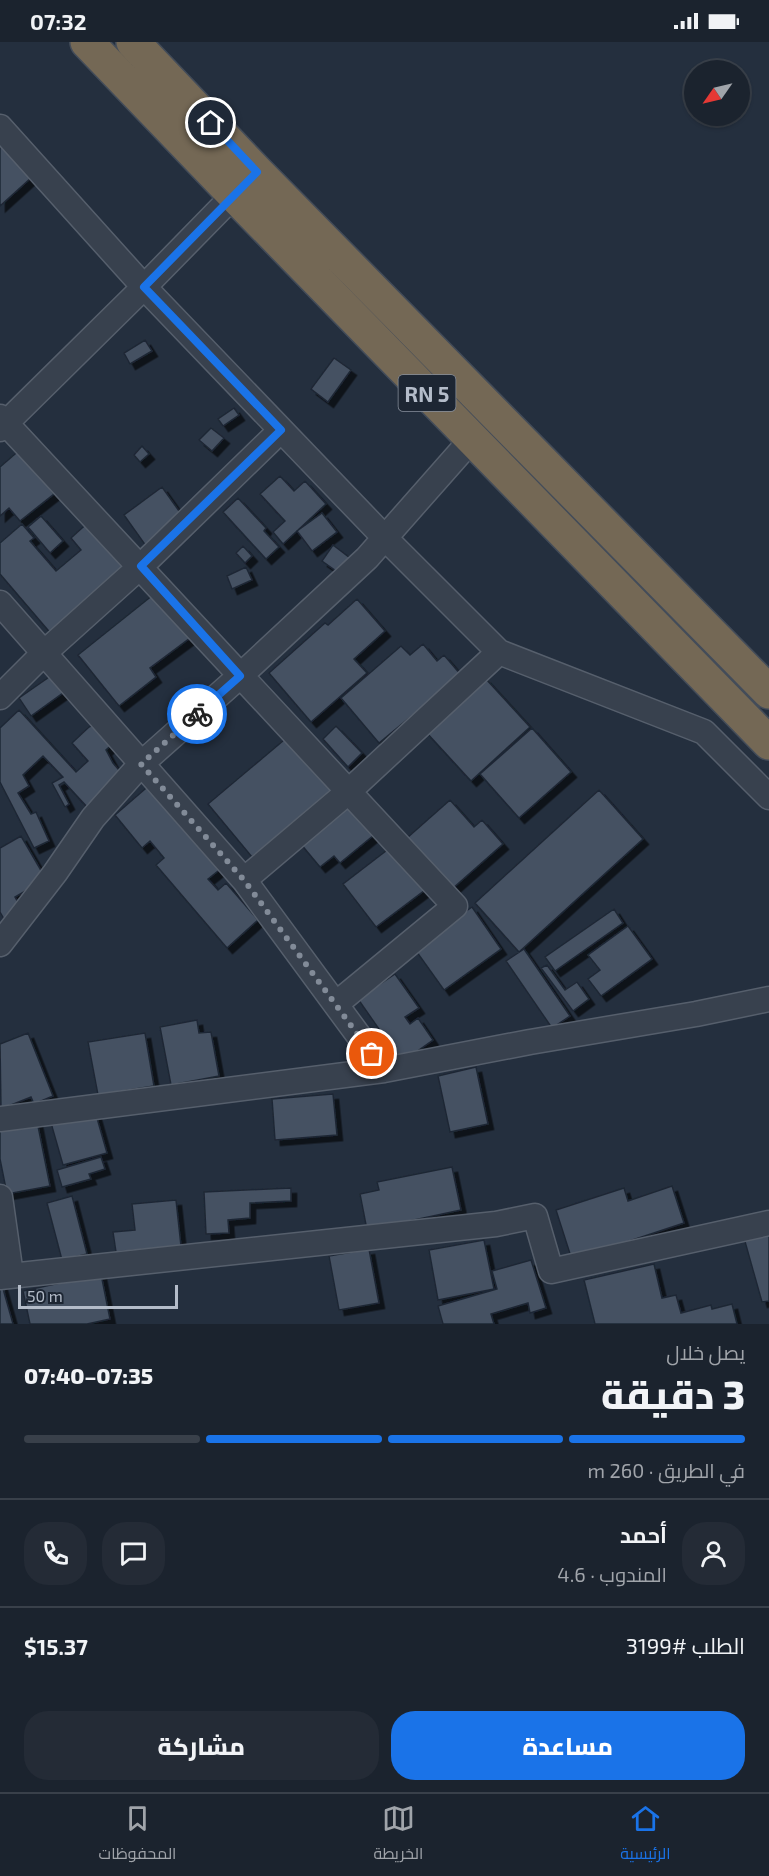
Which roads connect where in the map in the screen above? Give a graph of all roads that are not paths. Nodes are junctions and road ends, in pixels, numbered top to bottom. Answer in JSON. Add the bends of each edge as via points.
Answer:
{"nodes":[{"id":1,"x":87,"y":42,"type":"edge"},
{"id":2,"x":133,"y":42,"type":"edge"},
{"id":3,"x":0,"y":127,"type":"edge"},
{"id":4,"x":257,"y":172,"type":"junction"},
{"id":5,"x":234,"y":195,"type":"junction"},
{"id":6,"x":144,"y":287,"type":"junction"},
{"id":7,"x":2,"y":423,"type":"edge"},
{"id":8,"x":281,"y":430,"type":"junction"},
{"id":9,"x":472,"y":439,"type":"junction"},
{"id":10,"x":385,"y":538,"type":"junction"},
{"id":11,"x":141,"y":566,"type":"junction"},
{"id":12,"x":0,"y":603,"type":"edge"},
{"id":13,"x":500,"y":652,"type":"junction"},
{"id":14,"x":44,"y":653,"type":"junction"},
{"id":15,"x":240,"y":676,"type":"junction"},
{"id":16,"x":769,"y":692,"type":"edge"},
{"id":17,"x":0,"y":697,"type":"edge"},
{"id":18,"x":769,"y":743,"type":"edge"},
{"id":19,"x":141,"y":764,"type":"junction"},
{"id":20,"x":348,"y":792,"type":"junction"},
{"id":21,"x":769,"y":797,"type":"edge"},
{"id":22,"x":244,"y":880,"type":"junction"},
{"id":23,"x":0,"y":944,"type":"edge"},
{"id":24,"x":769,"y":999,"type":"edge"},
{"id":25,"x":336,"y":1004,"type":"junction"},
{"id":26,"x":384,"y":1070,"type":"junction"},
{"id":27,"x":0,"y":1119,"type":"edge"},
{"id":28,"x":0,"y":1197,"type":"edge"},
{"id":29,"x":769,"y":1223,"type":"edge"},
{"id":30,"x":5,"y":1276,"type":"edge"}],
"edges":[{"from":1,"to":5,"type":"highway","number":"RN 5"},
{"from":2,"to":4,"type":"highway","number":"RN 5"},
{"from":3,"to":6,"type":"street"},
{"from":4,"to":5,"type":"highway"},
{"from":4,"to":16,"type":"highway","number":"RN 5"},
{"from":5,"to":6,"type":"street"},
{"from":5,"to":9,"type":"highway","number":"RN 5"},
{"from":6,"to":7,"type":"street"},
{"from":6,"to":8,"type":"street"},
{"from":7,"to":11,"type":"street"},
{"from":8,"to":10,"type":"street"},
{"from":8,"to":11,"type":"street"},
{"from":9,"to":10,"type":"street"},
{"from":9,"to":18,"type":"highway","number":"RN 5"},
{"from":10,"to":13,"type":"street"},
{"from":10,"to":15,"type":"street"},
{"from":11,"to":14,"type":"street"},
{"from":11,"to":15,"type":"street"},
{"from":12,"to":14,"type":"street"},
{"from":13,"to":20,"type":"street"},
{"from":13,"to":21,"type":"street","via":[[704,732]]},
{"from":14,"to":17,"type":"street"},
{"from":14,"to":19,"type":"street"},
{"from":15,"to":19,"type":"street"},
{"from":15,"to":20,"type":"street"},
{"from":19,"to":22,"type":"street"},
{"from":19,"to":23,"type":"street","via":[[93,818]]},
{"from":20,"to":22,"type":"street"},
{"from":20,"to":25,"type":"street","via":[[455,906]]},
{"from":22,"to":25,"type":"street"},
{"from":24,"to":26,"type":"street"},
{"from":25,"to":26,"type":"street"},
{"from":26,"to":27,"type":"street"},
{"from":28,"to":30,"type":"street"},
{"from":29,"to":30,"type":"street","via":[[550,1271],[534,1216],[496,1224]]}]}
